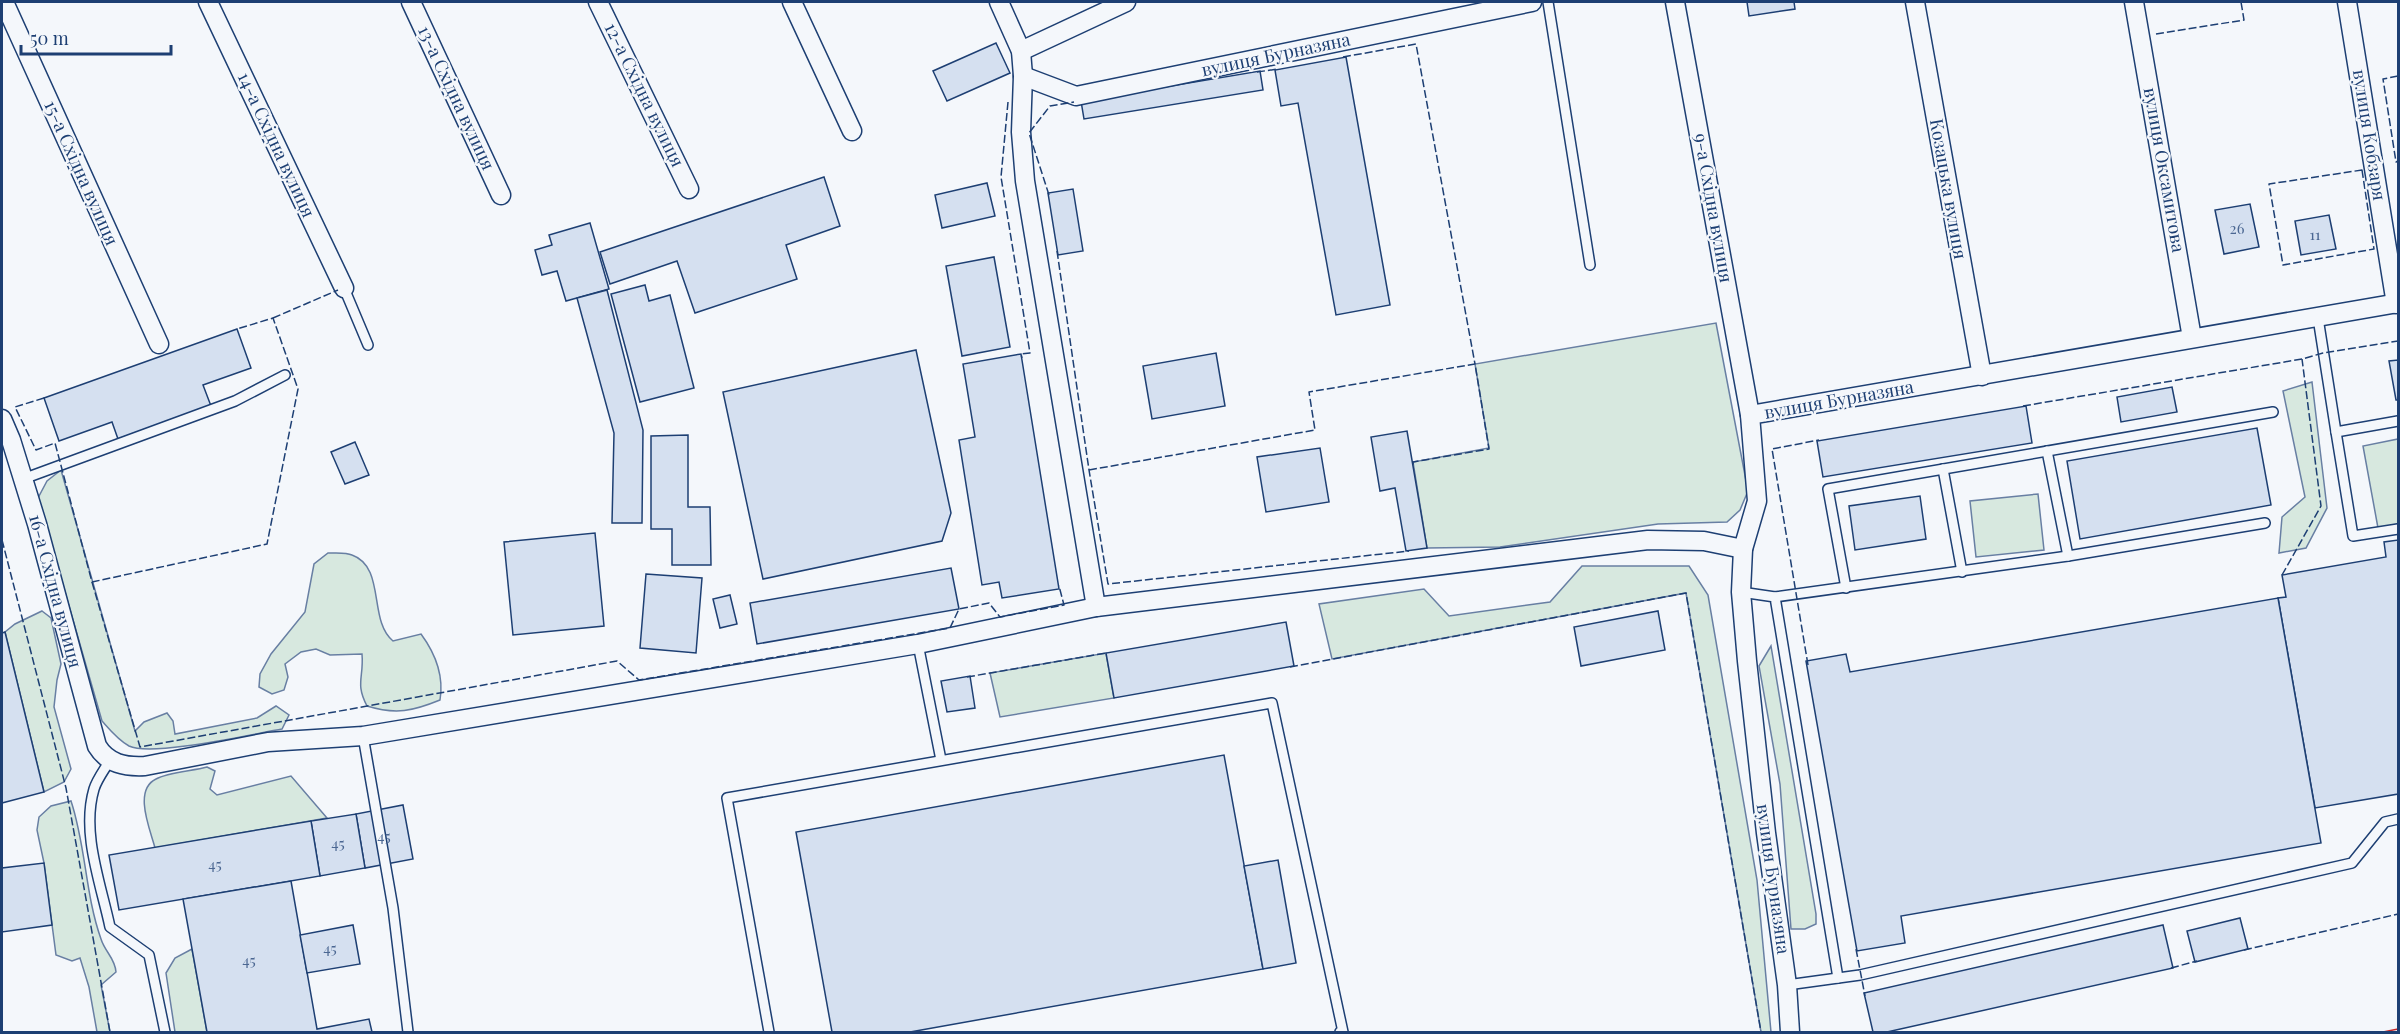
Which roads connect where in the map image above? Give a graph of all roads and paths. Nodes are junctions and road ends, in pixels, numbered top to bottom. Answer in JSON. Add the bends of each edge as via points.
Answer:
{"nodes":[{"id":1,"x":4,"y":2,"type":"edge"},
{"id":2,"x":208,"y":2,"type":"edge"},
{"id":3,"x":411,"y":2,"type":"edge"},
{"id":4,"x":598,"y":2,"type":"edge"},
{"id":5,"x":792,"y":2,"type":"edge"},
{"id":6,"x":999,"y":2,"type":"edge"},
{"id":7,"x":1126,"y":2,"type":"edge"},
{"id":8,"x":1532,"y":2,"type":"edge"},
{"id":9,"x":1548,"y":2,"type":"edge"},
{"id":10,"x":1675,"y":2,"type":"edge"},
{"id":11,"x":1916,"y":2,"type":"edge"},
{"id":12,"x":2134,"y":2,"type":"edge"},
{"id":13,"x":2347,"y":2,"type":"edge"},
{"id":14,"x":1021,"y":51,"type":"junction"},
{"id":15,"x":1023,"y":76,"type":"junction"},
{"id":16,"x":852,"y":131,"type":"dead end"},
{"id":17,"x":689,"y":189,"type":"dead end"},
{"id":18,"x":501,"y":195,"type":"dead end"},
{"id":19,"x":1590,"y":265,"type":"dead end"},
{"id":20,"x":344,"y":288,"type":"joint"},
{"id":21,"x":2397,"y":303,"type":"edge"},
{"id":22,"x":2318,"y":318,"type":"junction"},
{"id":23,"x":2192,"y":338,"type":"junction"},
{"id":24,"x":159,"y":344,"type":"dead end"},
{"id":25,"x":368,"y":345,"type":"dead end"},
{"id":26,"x":285,"y":375,"type":"dead end"},
{"id":27,"x":1982,"y":376,"type":"junction"},
{"id":28,"x":2273,"y":412,"type":"dead end"},
{"id":29,"x":1750,"y":415,"type":"junction"},
{"id":30,"x":2,"y":419,"type":"edge"},
{"id":31,"x":2398,"y":421,"type":"edge"},
{"id":32,"x":2336,"y":432,"type":"junction"},
{"id":33,"x":2048,"y":451,"type":"junction"},
{"id":34,"x":1943,"y":469,"type":"junction"},
{"id":35,"x":23,"y":479,"type":"junction"},
{"id":36,"x":2265,"y":523,"type":"dead end"},
{"id":37,"x":2398,"y":529,"type":"edge"},
{"id":38,"x":1743,"y":549,"type":"junction"},
{"id":39,"x":2068,"y":556,"type":"junction"},
{"id":40,"x":1962,"y":572,"type":"junction"},
{"id":41,"x":1846,"y":588,"type":"junction"},
{"id":42,"x":1742,"y":592,"type":"junction"},
{"id":43,"x":1774,"y":597,"type":"junction"},
{"id":44,"x":1096,"y":607,"type":"junction"},
{"id":45,"x":918,"y":644,"type":"junction"},
{"id":46,"x":363,"y":736,"type":"junction"},
{"id":47,"x":110,"y":760,"type":"junction"},
{"id":48,"x":941,"y":760,"type":"junction"},
{"id":49,"x":2398,"y":819,"type":"edge"},
{"id":50,"x":1838,"y":978,"type":"junction"},
{"id":51,"x":1787,"y":985,"type":"junction"},
{"id":52,"x":165,"y":1032,"type":"edge"},
{"id":53,"x":408,"y":1032,"type":"edge"},
{"id":54,"x":769,"y":1032,"type":"edge"},
{"id":55,"x":1340,"y":1032,"type":"edge"},
{"id":56,"x":1790,"y":1032,"type":"edge"}],
"edges":[{"from":1,"to":24,"type":"street","name":"15-а Східна вулиця"},
{"from":2,"to":20,"type":"street","name":"14-а Східна вулиця"},
{"from":3,"to":18,"type":"street","name":"13-а Східна вулиця"},
{"from":4,"to":17,"type":"street","name":"12-а Східна вулиця"},
{"from":5,"to":16,"type":"street"},
{"from":6,"to":14,"type":"street"},
{"from":7,"to":14,"type":"street"},
{"from":8,"to":15,"type":"street","name":"вулиця Бурназяна","via":[[1076,96]]},
{"from":9,"to":19,"type":"lane"},
{"from":10,"to":29,"type":"street","name":"9-а Східна вулиця"},
{"from":11,"to":27,"type":"street","name":"Козацька вулиця"},
{"from":12,"to":23,"type":"street","name":"вулиця Оксамитова"},
{"from":13,"to":21,"type":"street","name":"вулиця Кобзаря"},
{"from":14,"to":15,"type":"street"},
{"from":15,"to":44,"type":"street","via":[[1021,132],[1025,182]]},
{"from":20,"to":25,"type":"lane"},
{"from":21,"to":22,"type":"street","name":"вулиця Бурназяна"},
{"from":22,"to":23,"type":"street","name":"вулиця Бурназяна"},
{"from":22,"to":32,"type":"lane"},
{"from":23,"to":27,"type":"street","name":"вулиця Бурназяна"},
{"from":26,"to":35,"type":"lane","via":[[235,401]]},
{"from":27,"to":29,"type":"street","name":"вулиця Бурназяна"},
{"from":28,"to":33,"type":"lane"},
{"from":29,"to":38,"type":"street","name":"вулиця Бурназяна","via":[[1757,501]]},
{"from":30,"to":35,"type":"street","name":"16-а Східна вулиця"},
{"from":31,"to":32,"type":"lane"},
{"from":32,"to":37,"type":"lane","via":[[2354,536]]},
{"from":33,"to":34,"type":"lane"},
{"from":33,"to":39,"type":"lane"},
{"from":34,"to":40,"type":"lane"},
{"from":34,"to":41,"type":"lane","via":[[1828,489]]},
{"from":35,"to":47,"type":"street","name":"16-а Східна вулиця","via":[[97,746]]},
{"from":36,"to":39,"type":"lane"},
{"from":38,"to":42,"type":"street","name":"вулиця Бурназяна"},
{"from":38,"to":44,"type":"street","via":[[1704,542],[1648,540]]},
{"from":39,"to":40,"type":"lane"},
{"from":40,"to":41,"type":"lane"},
{"from":41,"to":43,"type":"lane"},
{"from":42,"to":43,"type":"lane"},
{"from":42,"to":51,"type":"street","name":"вулиця Бурназяна"},
{"from":43,"to":50,"type":"lane"},
{"from":44,"to":45,"type":"street"},
{"from":45,"to":46,"type":"street"},
{"from":45,"to":48,"type":"lane"},
{"from":46,"to":47,"type":"street","via":[[268,742],[145,766]]},
{"from":46,"to":53,"type":"lane","via":[[393,908]]},
{"from":47,"to":52,"type":"lane","via":[[95,786],[91,841],[110,927],[149,955]]},
{"from":48,"to":54,"type":"lane","via":[[727,798]]},
{"from":48,"to":55,"type":"lane","via":[[1272,703],[1344,1032]]},
{"from":49,"to":50,"type":"lane","via":[[2385,822],[2352,863]]},
{"from":50,"to":51,"type":"lane"},
{"from":51,"to":56,"type":"street","name":"вулиця Бурназяна"}]}
